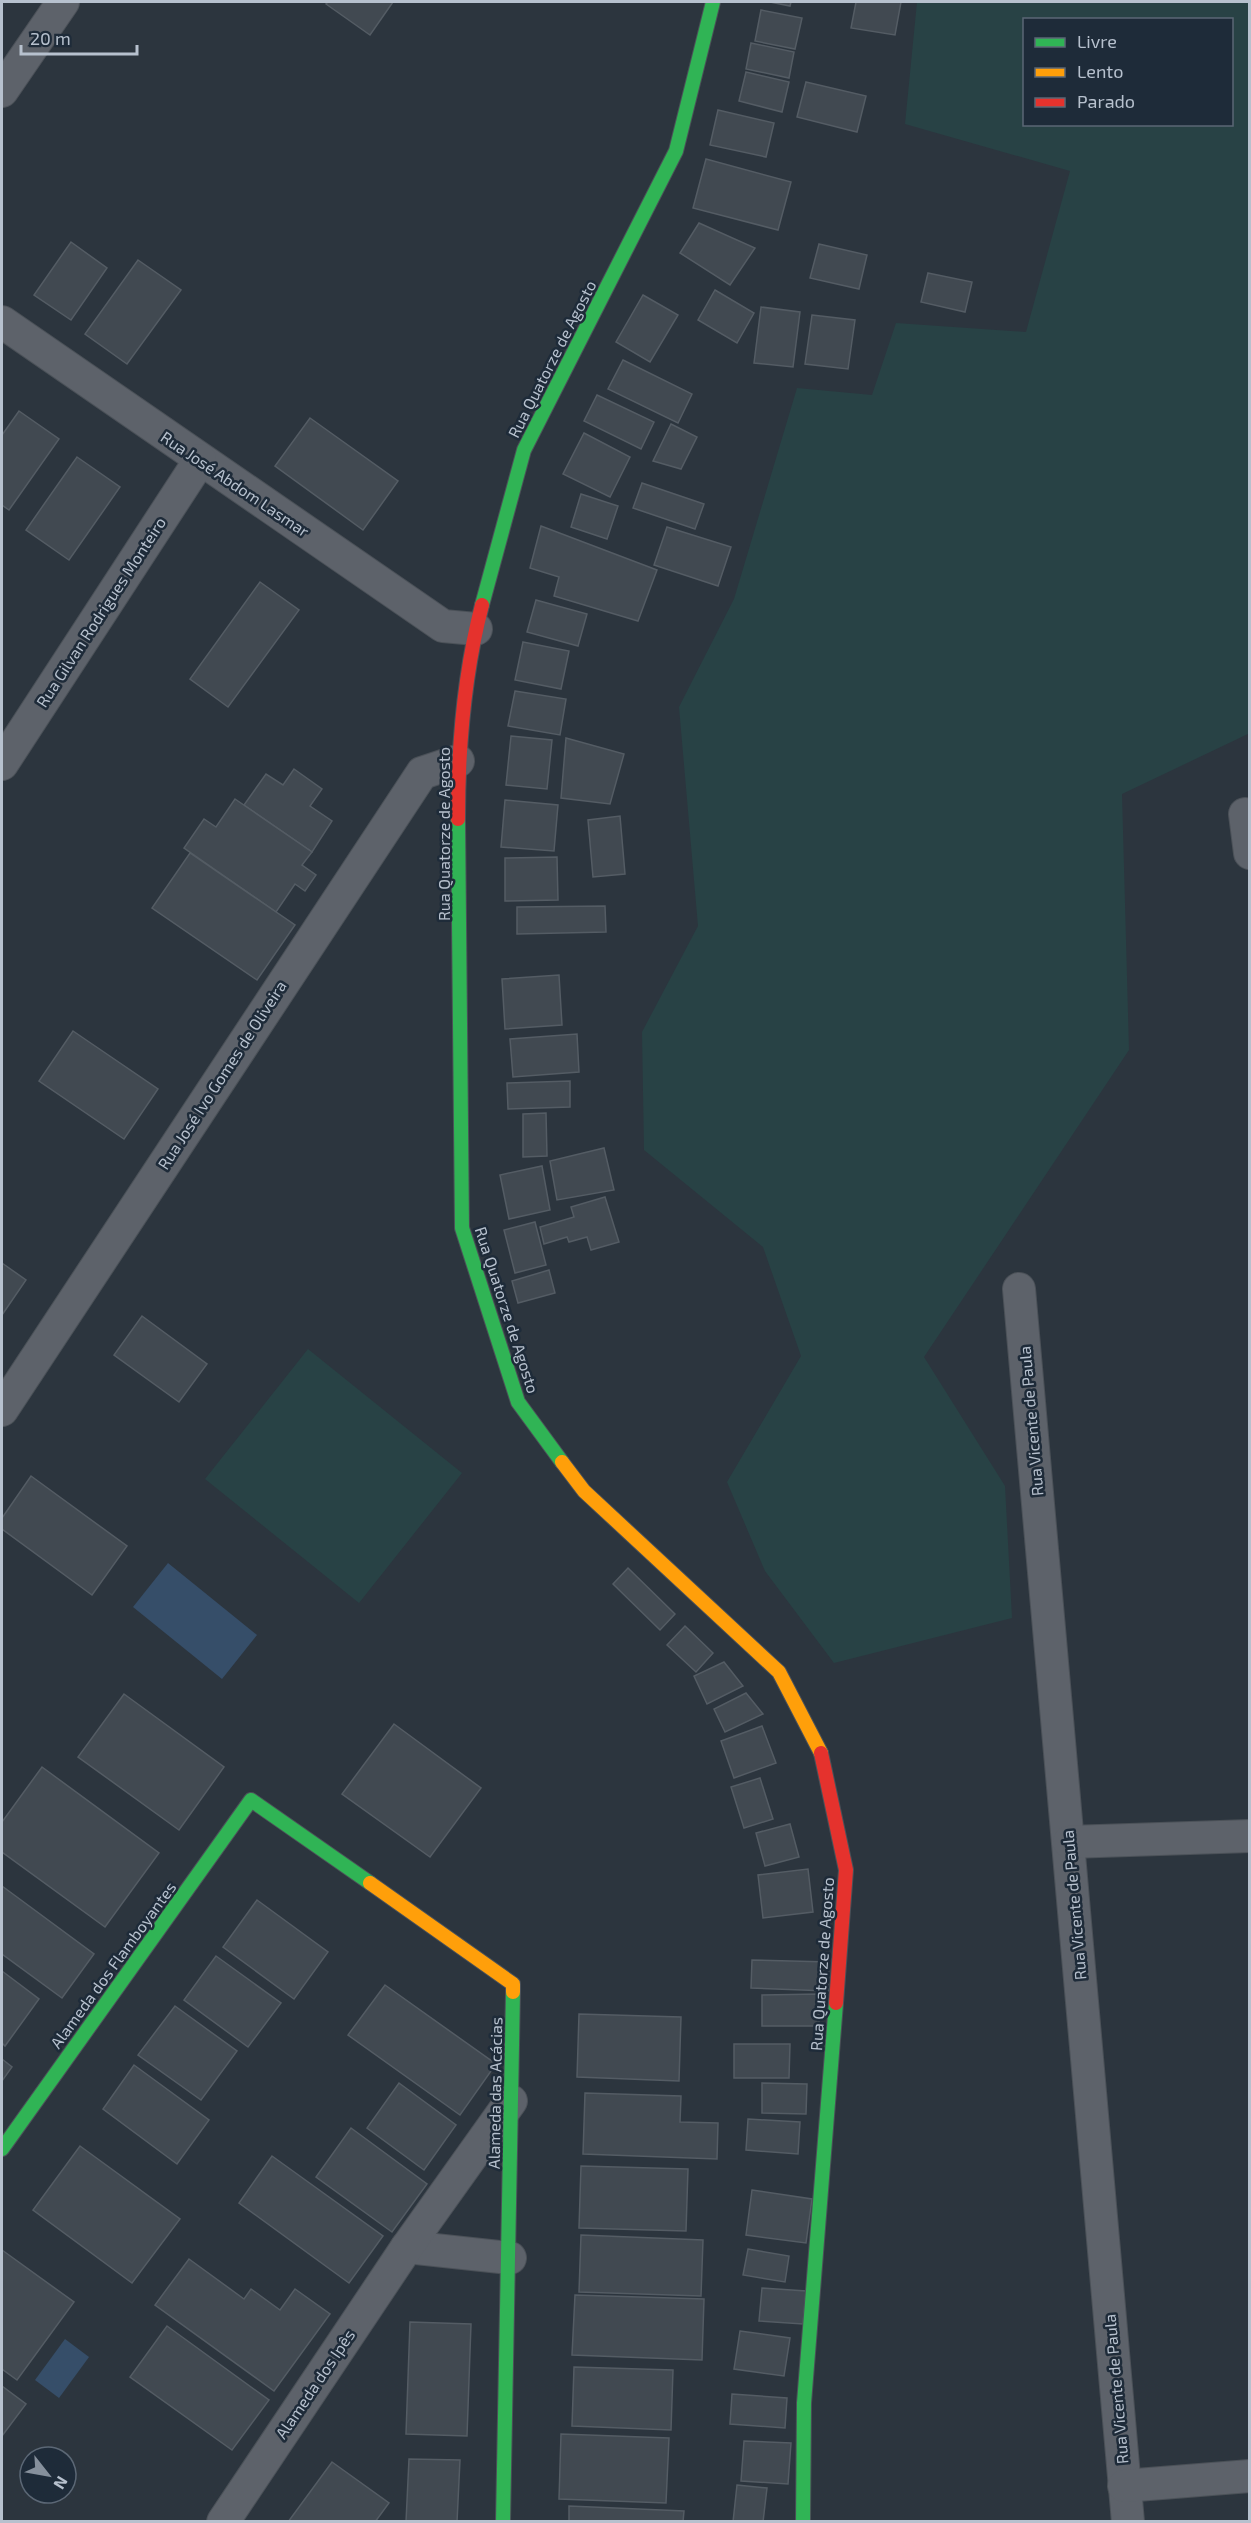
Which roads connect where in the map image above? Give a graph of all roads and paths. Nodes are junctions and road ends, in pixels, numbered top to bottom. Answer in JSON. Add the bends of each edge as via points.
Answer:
{"nodes":[{"id":1,"x":63,"y":2,"type":"edge"},
{"id":2,"x":713,"y":2,"type":"edge"},
{"id":3,"x":2,"y":91,"type":"edge"},
{"id":4,"x":2,"y":322,"type":"edge"},
{"id":5,"x":200,"y":460,"type":"junction"},
{"id":6,"x":476,"y":628,"type":"junction"},
{"id":7,"x":458,"y":761,"type":"junction"},
{"id":8,"x":2,"y":764,"type":"edge"},
{"id":9,"x":1245,"y":814,"type":"dead end"},
{"id":10,"x":1250,"y":853,"type":"edge"},
{"id":11,"x":1019,"y":1289,"type":"dead end"},
{"id":12,"x":2,"y":1410,"type":"edge"},
{"id":13,"x":251,"y":1800,"type":"joint"},
{"id":14,"x":1250,"y":1836,"type":"edge"},
{"id":15,"x":1069,"y":1842,"type":"junction"},
{"id":16,"x":511,"y":2101,"type":"junction"},
{"id":17,"x":2,"y":2149,"type":"edge"},
{"id":18,"x":407,"y":2247,"type":"junction"},
{"id":19,"x":510,"y":2258,"type":"junction"},
{"id":20,"x":1250,"y":2476,"type":"edge"},
{"id":21,"x":1125,"y":2486,"type":"junction"},
{"id":22,"x":223,"y":2522,"type":"edge"},
{"id":23,"x":502,"y":2522,"type":"edge"},
{"id":24,"x":803,"y":2522,"type":"edge"},
{"id":25,"x":1128,"y":2522,"type":"edge"}],
"edges":[{"from":1,"to":3,"type":"street"},
{"from":2,"to":6,"type":"street","name":"Rua Quatorze de Agosto","via":[[676,151],[524,450]]},
{"from":4,"to":5,"type":"street","name":"Rua José Abdom Lasmar"},
{"from":5,"to":6,"type":"street","name":"Rua José Abdom Lasmar","via":[[443,626]]},
{"from":5,"to":8,"type":"street","name":"Rua Gilvan Rodrigues Monteiro"},
{"from":6,"to":7,"type":"street","name":"Rua Quatorze de Agosto"},
{"from":7,"to":12,"type":"street","name":"Rua José Ivo Gomes de Oliveira","via":[[422,773]]},
{"from":7,"to":24,"type":"street","name":"Rua Quatorze de Agosto","via":[[462,1228],[519,1402],[584,1491],[779,1672],[822,1756],[846,1870],[804,2403]]},
{"from":9,"to":10,"type":"street"},
{"from":11,"to":15,"type":"street","name":"Rua Vicente de Paula"},
{"from":13,"to":16,"type":"street","name":"Alameda das Acácias","via":[[513,1984]]},
{"from":13,"to":17,"type":"street","name":"Alameda dos Flamboyantes"},
{"from":14,"to":15,"type":"street"},
{"from":15,"to":21,"type":"street","name":"Rua Vicente de Paula"},
{"from":16,"to":18,"type":"street","name":"Alameda dos Ipês"},
{"from":16,"to":19,"type":"street","name":"Alameda das Acácias"},
{"from":18,"to":19,"type":"street"},
{"from":18,"to":22,"type":"street","name":"Alameda dos Ipês"},
{"from":19,"to":23,"type":"street","name":"Alameda das Acácias"},
{"from":20,"to":21,"type":"street"},
{"from":21,"to":25,"type":"street","name":"Rua Vicente de Paula"}]}
